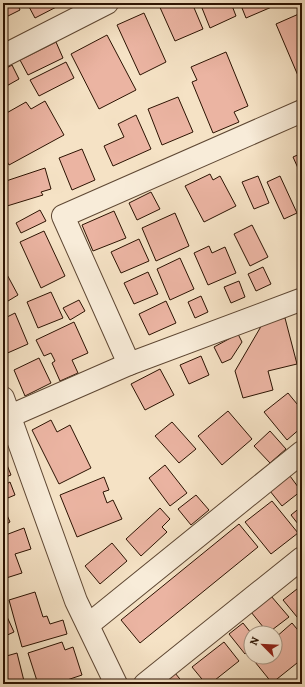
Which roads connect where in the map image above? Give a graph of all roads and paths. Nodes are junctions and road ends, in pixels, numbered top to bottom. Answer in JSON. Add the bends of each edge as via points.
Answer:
{"nodes":[{"id":1,"x":99,"y":5,"type":"edge"},
{"id":2,"x":3,"y":56,"type":"edge"},
{"id":3,"x":302,"y":111,"type":"edge"},
{"id":4,"x":301,"y":302,"type":"edge"},
{"id":5,"x":129,"y":364,"type":"junction"},
{"id":6,"x":6,"y":407,"type":"edge"},
{"id":7,"x":302,"y":452,"type":"edge"},
{"id":8,"x":302,"y":558,"type":"edge"},
{"id":9,"x":88,"y":626,"type":"junction"},
{"id":10,"x":116,"y":684,"type":"edge"},
{"id":11,"x":145,"y":684,"type":"edge"}],
"edges":[{"from":1,"to":2,"type":"street"},
{"from":3,"to":5,"type":"street","via":[[63,216]]},
{"from":4,"to":5,"type":"street"},
{"from":5,"to":6,"type":"street"},
{"from":6,"to":9,"type":"street","via":[[76,601]]},
{"from":7,"to":9,"type":"street"},
{"from":8,"to":11,"type":"street"},
{"from":9,"to":10,"type":"street"}]}
